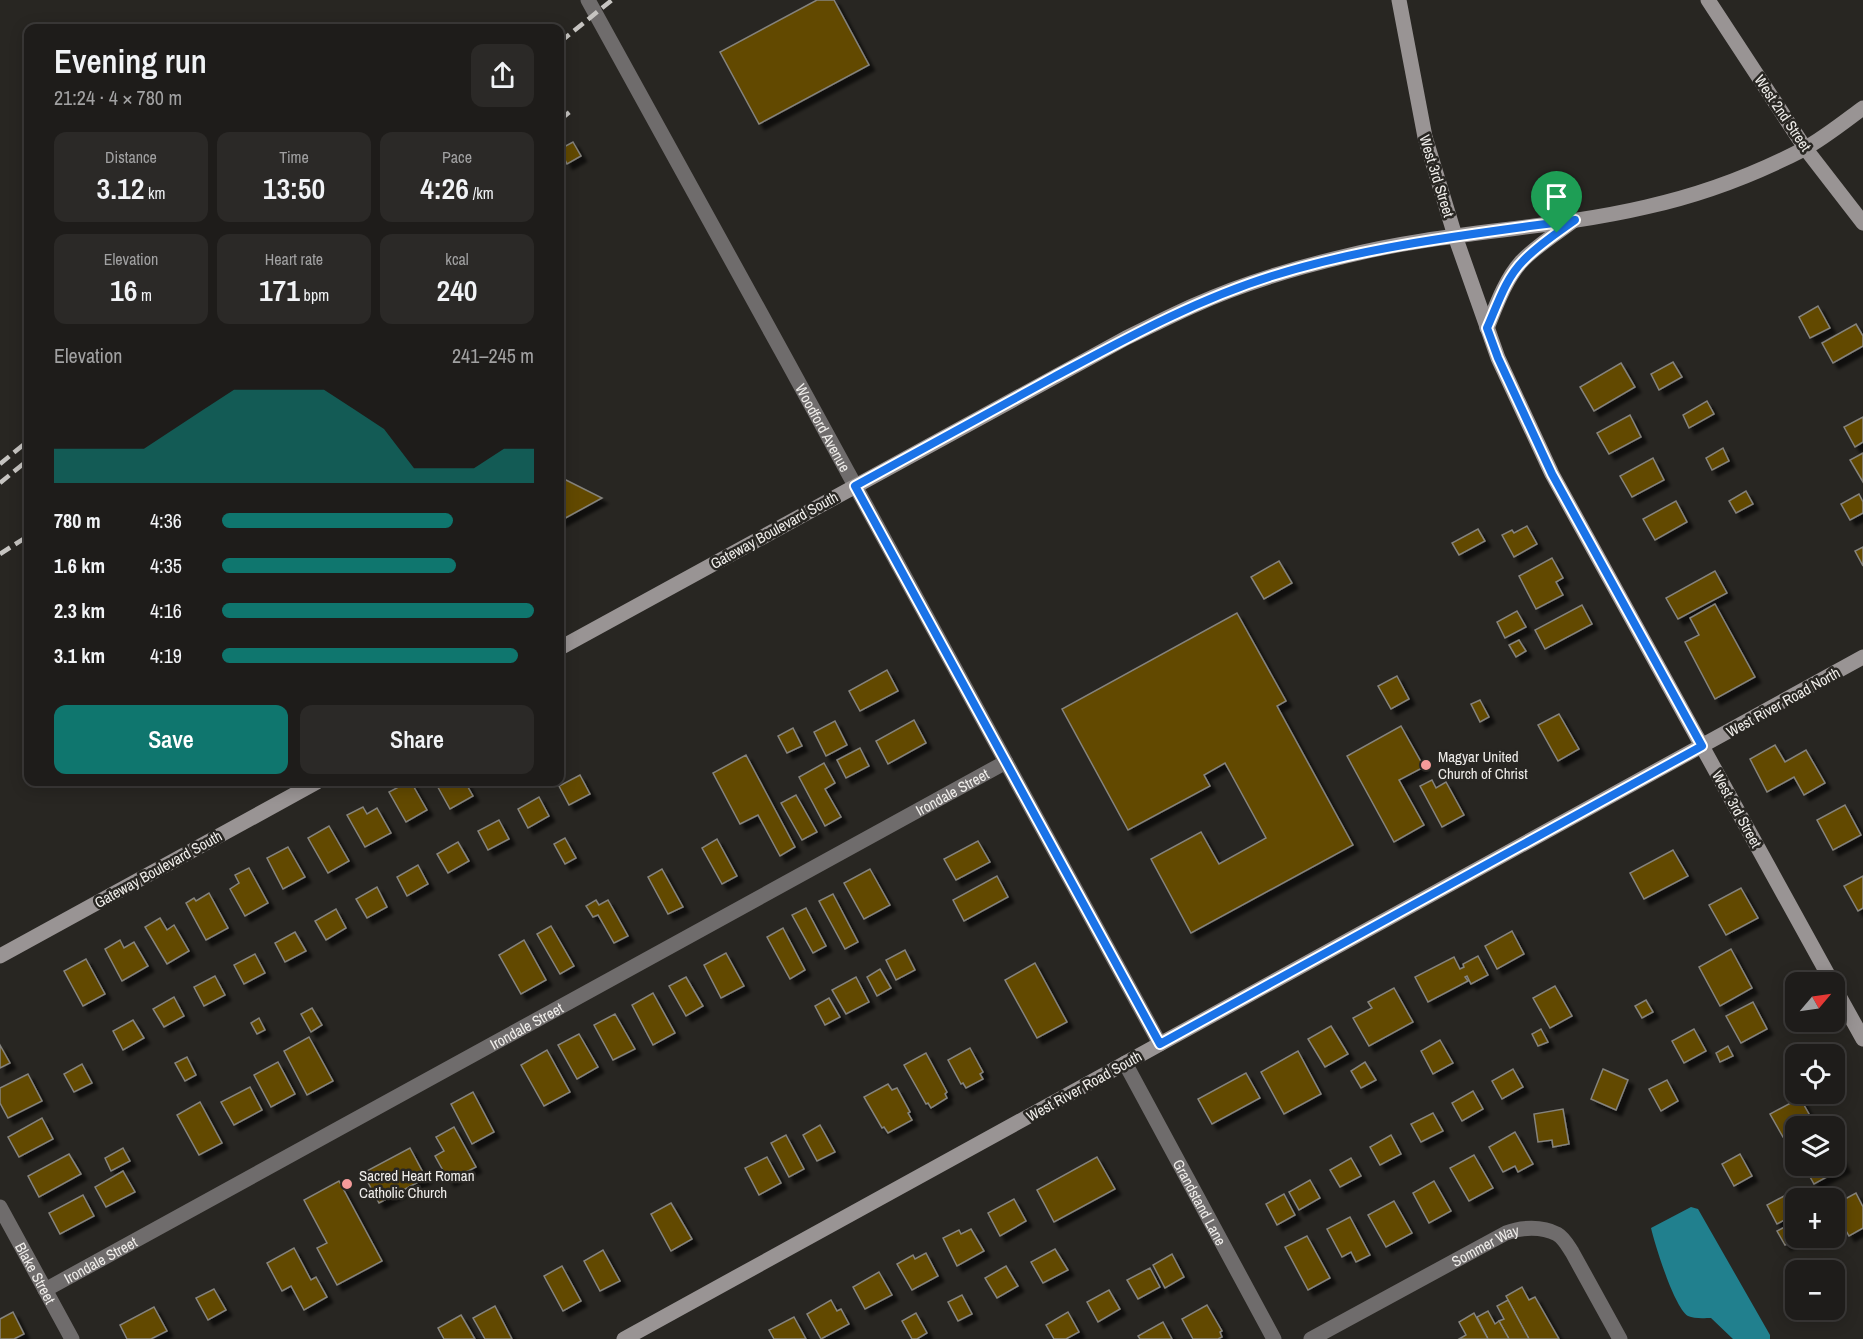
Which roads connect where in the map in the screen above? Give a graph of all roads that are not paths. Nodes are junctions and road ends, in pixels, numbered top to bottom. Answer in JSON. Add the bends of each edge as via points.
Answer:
{"nodes":[{"id":1,"x":588,"y":0,"type":"edge"},
{"id":2,"x":1398,"y":0,"type":"edge"},
{"id":3,"x":1708,"y":0,"type":"edge"},
{"id":4,"x":1863,"y":108,"type":"edge"},
{"id":5,"x":1805,"y":148,"type":"junction"},
{"id":6,"x":1575,"y":220,"type":"junction"},
{"id":7,"x":1863,"y":223,"type":"edge"},
{"id":8,"x":1455,"y":236,"type":"junction"},
{"id":9,"x":1487,"y":328,"type":"junction"},
{"id":10,"x":855,"y":486,"type":"junction"},
{"id":11,"x":564,"y":646,"type":"edge"},
{"id":12,"x":1863,"y":657,"type":"edge"},
{"id":13,"x":1702,"y":746,"type":"junction"},
{"id":14,"x":1006,"y":762,"type":"junction"},
{"id":15,"x":310,"y":786,"type":"edge"},
{"id":16,"x":0,"y":956,"type":"edge"},
{"id":17,"x":1826,"y":972,"type":"edge"},
{"id":18,"x":1845,"y":1006,"type":"edge"},
{"id":19,"x":1863,"y":1038,"type":"edge"},
{"id":20,"x":1160,"y":1044,"type":"junction"},
{"id":21,"x":1125,"y":1063,"type":"junction"},
{"id":22,"x":0,"y":1207,"type":"edge"},
{"id":23,"x":45,"y":1290,"type":"junction"},
{"id":24,"x":72,"y":1339,"type":"edge"},
{"id":25,"x":624,"y":1339,"type":"edge"},
{"id":26,"x":1274,"y":1339,"type":"edge"},
{"id":27,"x":1311,"y":1339,"type":"edge"},
{"id":28,"x":1620,"y":1339,"type":"edge"}],
"edges":[{"from":1,"to":10,"type":"street","name":"Woodford Avenue"},
{"from":2,"to":8,"type":"main road","name":"West 3rd Street","via":[[1425,137]]},
{"from":3,"to":5,"type":"main road","name":"West 2nd Street"},
{"from":4,"to":5,"type":"main road","name":"Gateway Boulevard South"},
{"from":5,"to":6,"type":"main road","name":"Gateway Boulevard South","via":[[1696,194]]},
{"from":5,"to":7,"type":"main road","name":"West 2nd Street"},
{"from":6,"to":8,"type":"main road","name":"Gateway Boulevard South"},
{"from":6,"to":9,"type":"main road","via":[[1521,262],[1504,288]]},
{"from":8,"to":9,"type":"main road","name":"West 3rd Street"},
{"from":8,"to":10,"type":"main road","name":"Gateway Boulevard South","via":[[1347,255],[1271,276],[1197,304],[1125,338]]},
{"from":9,"to":13,"type":"main road","name":"West 3rd Street","via":[[1552,474]]},
{"from":10,"to":11,"type":"main road","name":"Gateway Boulevard South"},
{"from":10,"to":14,"type":"street","name":"Woodford Avenue"},
{"from":12,"to":13,"type":"main road","name":"West River Road North"},
{"from":13,"to":17,"type":"main road","name":"West 3rd Street"},
{"from":13,"to":20,"type":"main road","name":"West River Road South"},
{"from":14,"to":20,"type":"street","name":"Woodford Avenue"},
{"from":14,"to":23,"type":"street","name":"Irondale Street"},
{"from":15,"to":16,"type":"main road","name":"Gateway Boulevard South"},
{"from":18,"to":19,"type":"main road"},
{"from":20,"to":21,"type":"main road","name":"West River Road South"},
{"from":21,"to":25,"type":"main road","name":"West River Road South"},
{"from":21,"to":26,"type":"street","name":"Grandstand Lane"},
{"from":22,"to":23,"type":"street","name":"Blake Street"},
{"from":23,"to":24,"type":"street","name":"Blake Street"},
{"from":27,"to":28,"type":"street","name":"Sommer Way","via":[[1521,1228],[1545,1230],[1563,1239]]}]}
